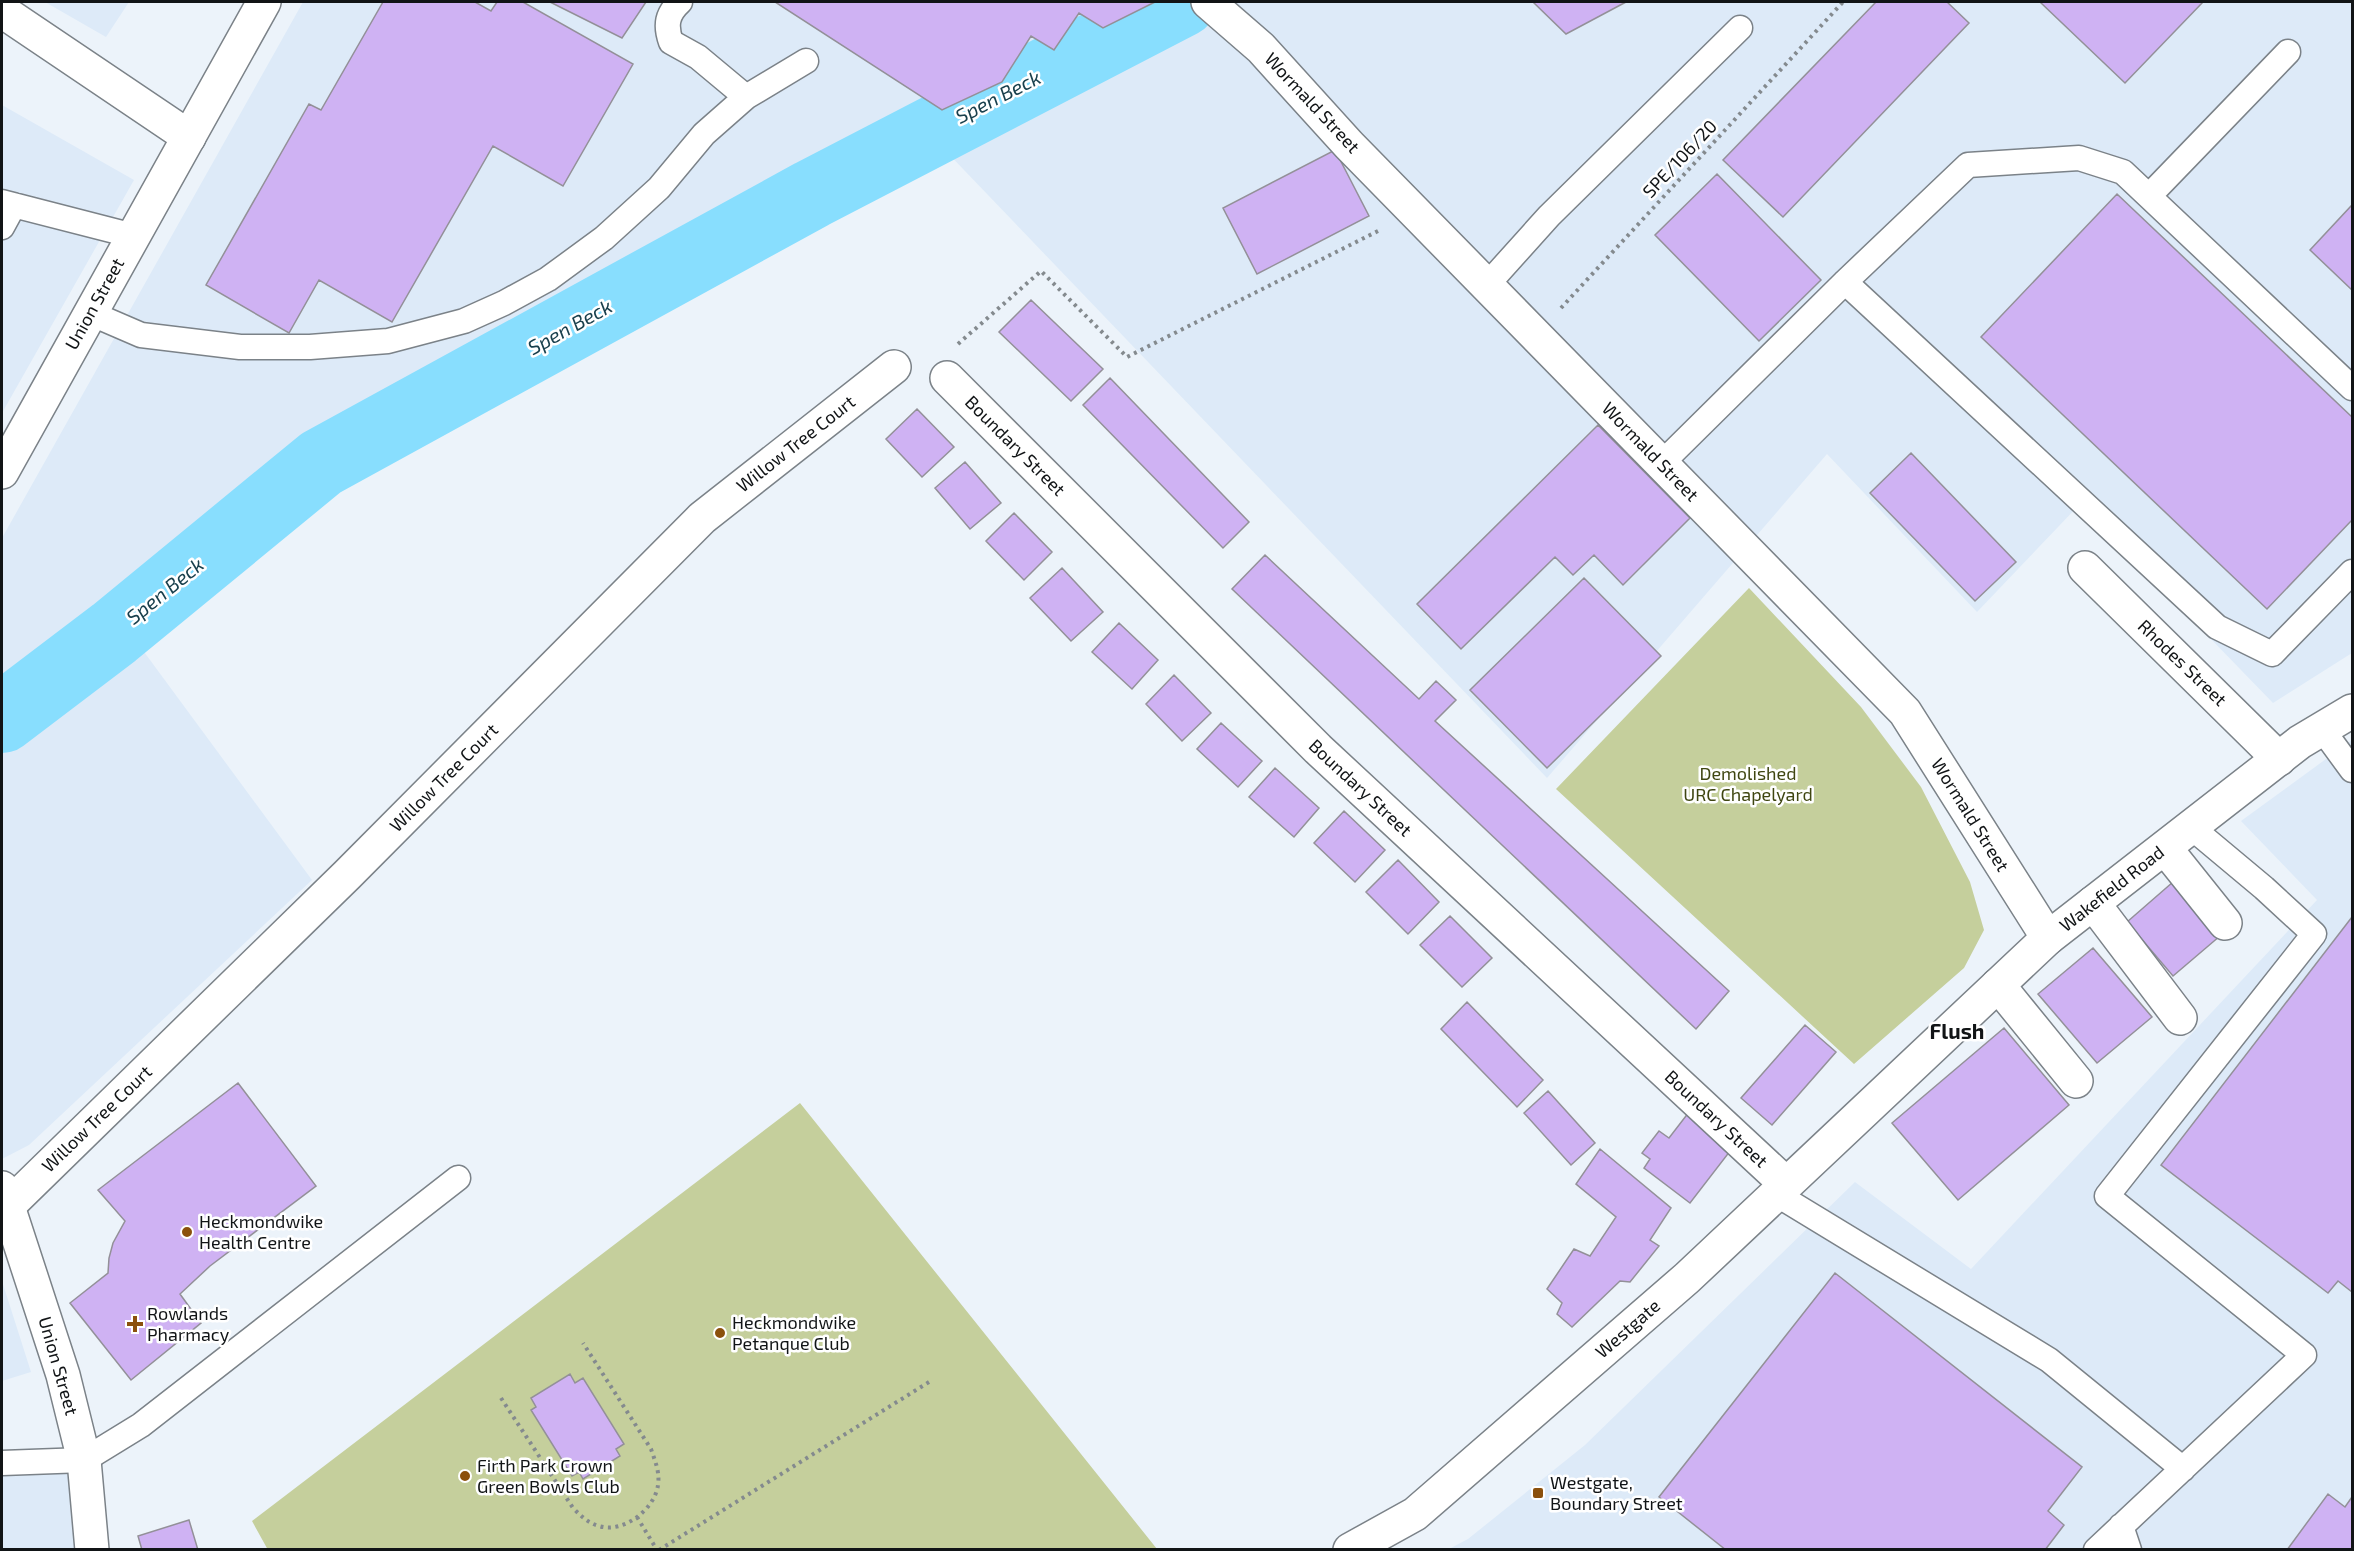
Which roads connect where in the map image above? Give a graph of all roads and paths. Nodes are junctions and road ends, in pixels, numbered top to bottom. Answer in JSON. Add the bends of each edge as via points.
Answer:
{"nodes":[{"id":1,"x":264,"y":2,"type":"edge"},
{"id":2,"x":680,"y":2,"type":"edge"},
{"id":3,"x":1208,"y":2,"type":"edge"},
{"id":4,"x":1843,"y":2,"type":"edge"},
{"id":5,"x":3,"y":12,"type":"edge"},
{"id":6,"x":1740,"y":28,"type":"dead end"},
{"id":7,"x":2288,"y":52,"type":"dead end"},
{"id":8,"x":806,"y":61,"type":"dead end"},
{"id":9,"x":746,"y":97,"type":"junction"},
{"id":10,"x":189,"y":137,"type":"junction"},
{"id":11,"x":2149,"y":196,"type":"junction"},
{"id":12,"x":8,"y":204,"type":"edge"},
{"id":13,"x":1415,"y":212,"type":"junction"},
{"id":14,"x":2,"y":227,"type":"edge"},
{"id":15,"x":134,"y":236,"type":"junction"},
{"id":16,"x":1845,"y":282,"type":"junction"},
{"id":17,"x":1487,"y":285,"type":"junction"},
{"id":18,"x":90,"y":313,"type":"junction"},
{"id":19,"x":1536,"y":336,"type":"junction"},
{"id":20,"x":954,"y":346,"type":"dead end"},
{"id":21,"x":894,"y":367,"type":"dead end"},
{"id":22,"x":947,"y":378,"type":"dead end"},
{"id":23,"x":2352,"y":388,"type":"edge"},
{"id":24,"x":1662,"y":463,"type":"junction"},
{"id":25,"x":2,"y":472,"type":"edge"},
{"id":26,"x":2085,"y":568,"type":"dead end"},
{"id":27,"x":2352,"y":572,"type":"edge"},
{"id":28,"x":2352,"y":711,"type":"edge"},
{"id":29,"x":2322,"y":729,"type":"junction"},
{"id":30,"x":2279,"y":759,"type":"junction"},
{"id":31,"x":2352,"y":770,"type":"edge"},
{"id":32,"x":2191,"y":827,"type":"junction"},
{"id":33,"x":2166,"y":848,"type":"junction"},
{"id":34,"x":2093,"y":903,"type":"junction"},
{"id":35,"x":2225,"y":923,"type":"dead end"},
{"id":36,"x":2048,"y":938,"type":"junction"},
{"id":37,"x":1998,"y":985,"type":"junction"},
{"id":38,"x":2180,"y":1018,"type":"dead end"},
{"id":39,"x":2076,"y":1081,"type":"dead end"},
{"id":40,"x":1889,"y":1088,"type":"joint"},
{"id":41,"x":458,"y":1178,"type":"dead end"},
{"id":42,"x":1781,"y":1189,"type":"junction"},
{"id":43,"x":5,"y":1197,"type":"edge"},
{"id":44,"x":582,"y":1343,"type":"dead end"},
{"id":45,"x":929,"y":1382,"type":"dead end"},
{"id":46,"x":501,"y":1398,"type":"dead end"},
{"id":47,"x":84,"y":1460,"type":"junction"},
{"id":48,"x":2,"y":1463,"type":"edge"},
{"id":49,"x":2183,"y":1469,"type":"junction"},
{"id":50,"x":637,"y":1517,"type":"junction"},
{"id":51,"x":2121,"y":1526,"type":"junction"},
{"id":52,"x":92,"y":1550,"type":"edge"},
{"id":53,"x":658,"y":1550,"type":"edge"},
{"id":54,"x":1350,"y":1550,"type":"edge"},
{"id":55,"x":2096,"y":1550,"type":"edge"},
{"id":56,"x":2129,"y":1550,"type":"edge"}],
"edges":[{"from":1,"to":10,"type":"street","name":"Union Street"},
{"from":2,"to":9,"type":"lane","via":[[667,19],[671,42],[698,57]]},
{"from":3,"to":13,"type":"street","name":"Wormald Street","via":[[1261,48]]},
{"from":4,"to":19,"type":"path","name":"SPE/106/20"},
{"from":5,"to":10,"type":"street"},
{"from":6,"to":17,"type":"lane","via":[[1549,216]]},
{"from":7,"to":11,"type":"lane"},
{"from":8,"to":9,"type":"lane"},
{"from":9,"to":18,"type":"lane","via":[[704,134],[659,188],[604,238],[548,279],[464,321],[388,341],[240,347],[141,335]]},
{"from":10,"to":15,"type":"street","name":"Union Street"},
{"from":11,"to":16,"type":"lane","via":[[2123,172],[2079,159],[1968,165]]},
{"from":11,"to":23,"type":"lane"},
{"from":12,"to":14,"type":"lane"},
{"from":12,"to":15,"type":"lane"},
{"from":13,"to":17,"type":"street","name":"Wormald Street"},
{"from":13,"to":20,"type":"path","via":[[1127,357],[1041,271]]},
{"from":15,"to":18,"type":"street","name":"Union Street"},
{"from":16,"to":24,"type":"lane"},
{"from":16,"to":27,"type":"lane","via":[[2217,627],[2272,654]]},
{"from":17,"to":19,"type":"street","name":"Wormald Street"},
{"from":18,"to":25,"type":"street","name":"Union Street"},
{"from":19,"to":24,"type":"street","name":"Wormald Street"},
{"from":21,"to":43,"type":"street","name":"Willow Tree Court","via":[[702,518],[347,875]]},
{"from":22,"to":42,"type":"street","name":"Boundary Street","via":[[1318,749]]},
{"from":24,"to":36,"type":"street","name":"Wormald Street","via":[[1905,712]]},
{"from":26,"to":30,"type":"street","name":"Rhodes Street"},
{"from":28,"to":29,"type":"street","name":"Wakefield Road"},
{"from":29,"to":30,"type":"street","name":"Wakefield Road"},
{"from":29,"to":31,"type":"lane"},
{"from":30,"to":32,"type":"street","name":"Wakefield Road"},
{"from":32,"to":33,"type":"street","name":"Wakefield Road"},
{"from":32,"to":49,"type":"lane","via":[[2314,934],[2107,1196],[2304,1355]]},
{"from":33,"to":34,"type":"street","name":"Wakefield Road"},
{"from":33,"to":35,"type":"street"},
{"from":34,"to":36,"type":"street","name":"Wakefield Road"},
{"from":34,"to":38,"type":"street"},
{"from":36,"to":37,"type":"street","name":"Wakefield Road"},
{"from":37,"to":39,"type":"street"},
{"from":37,"to":40,"type":"street","name":"Wakefield Road"},
{"from":40,"to":42,"type":"street","name":"Westgate"},
{"from":41,"to":47,"type":"lane","via":[[141,1425]]},
{"from":42,"to":49,"type":"lane","via":[[2049,1360]]},
{"from":42,"to":54,"type":"street","name":"Westgate","via":[[1687,1278],[1415,1514]]},
{"from":43,"to":47,"type":"street","name":"Union Street","via":[[63,1375]]},
{"from":44,"to":50,"type":"path","via":[[651,1449],[658,1467],[658,1486],[649,1505]]},
{"from":45,"to":53,"type":"path"},
{"from":46,"to":50,"type":"path","via":[[573,1508],[586,1520],[615,1528]]},
{"from":47,"to":48,"type":"lane"},
{"from":47,"to":52,"type":"street","name":"Union Street"},
{"from":49,"to":51,"type":"lane"},
{"from":50,"to":53,"type":"path"},
{"from":51,"to":55,"type":"lane"},
{"from":51,"to":56,"type":"lane"}]}
